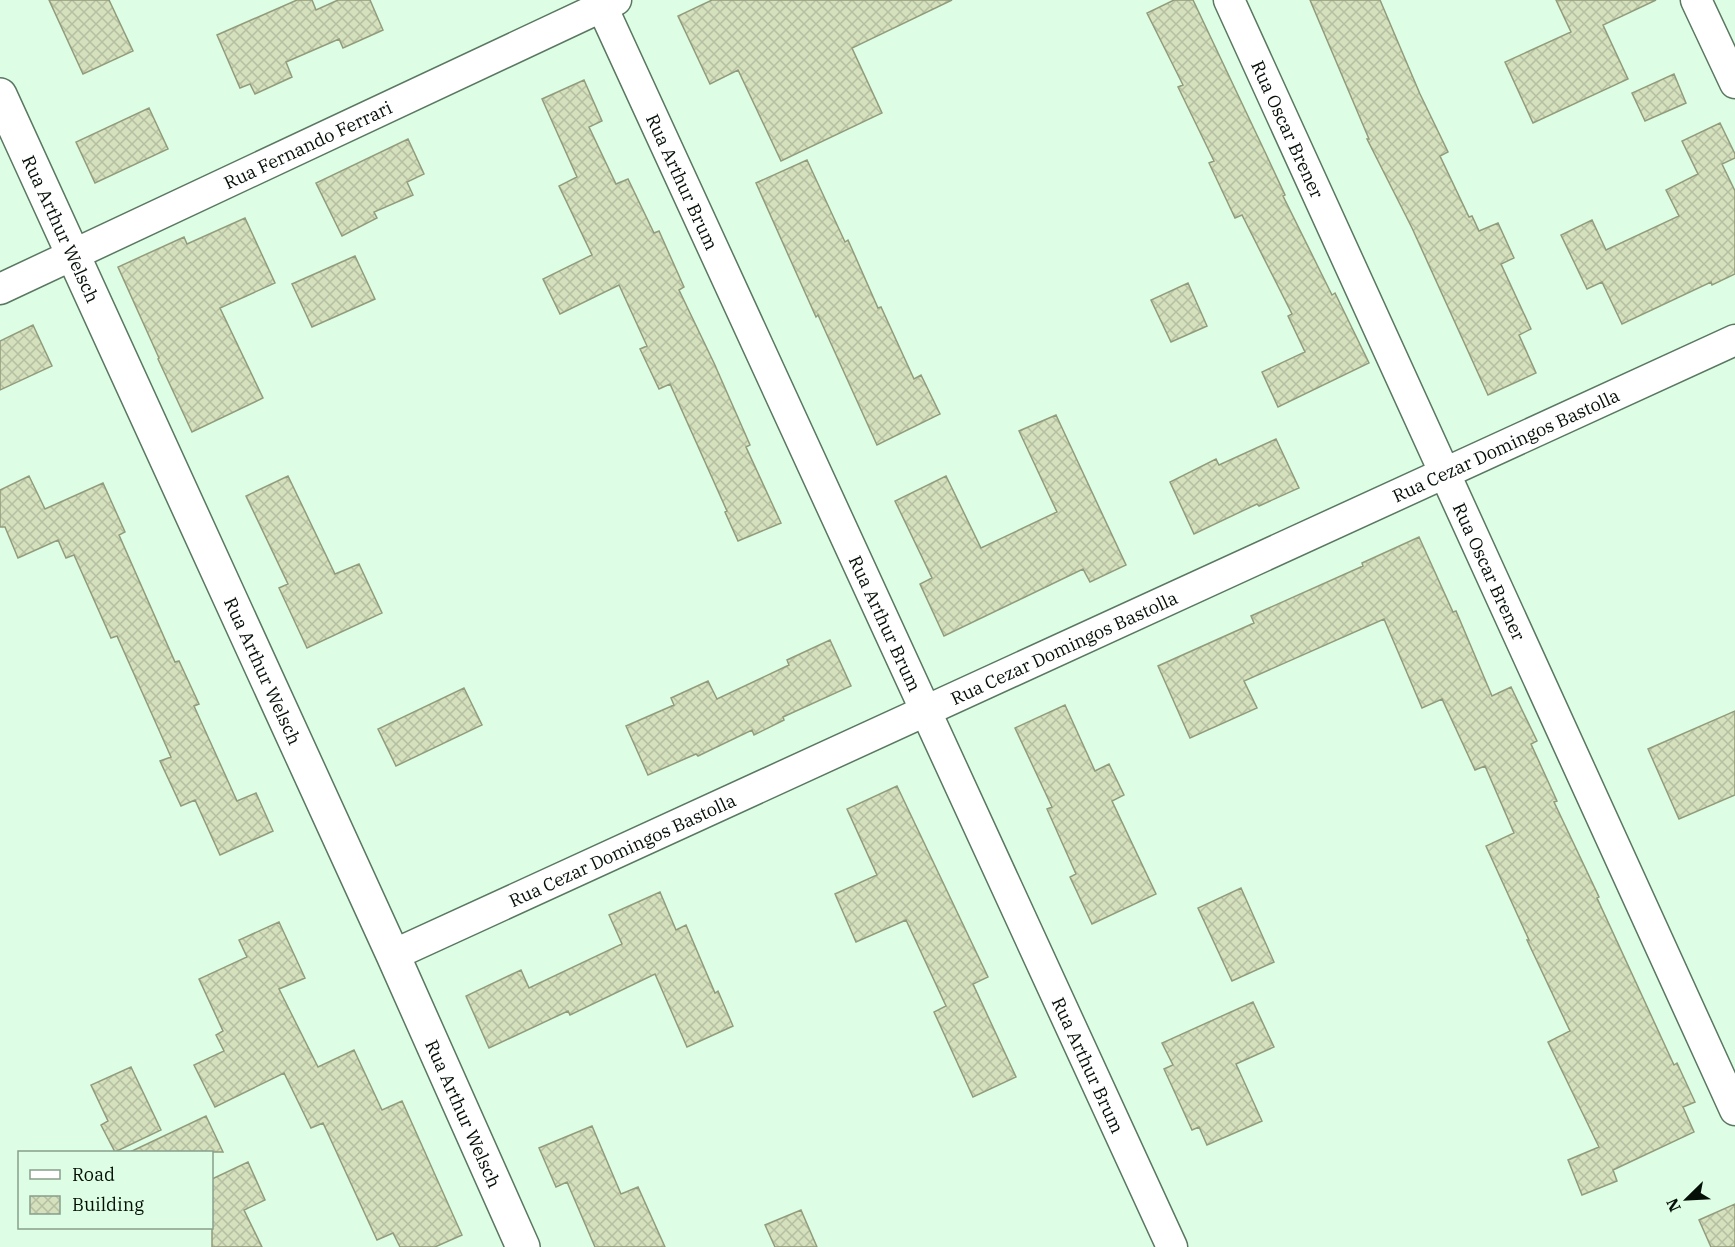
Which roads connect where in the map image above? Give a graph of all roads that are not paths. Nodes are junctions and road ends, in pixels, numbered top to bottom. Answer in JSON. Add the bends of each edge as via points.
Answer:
{"nodes":[{"id":1,"x":1229,"y":0,"type":"edge"},
{"id":2,"x":1696,"y":0,"type":"edge"},
{"id":3,"x":606,"y":2,"type":"edge"},
{"id":4,"x":1735,"y":83,"type":"edge"},
{"id":5,"x":0,"y":95,"type":"edge"},
{"id":6,"x":72,"y":254,"type":"junction"},
{"id":7,"x":0,"y":289,"type":"edge"},
{"id":8,"x":1735,"y":340,"type":"edge"},
{"id":9,"x":1445,"y":473,"type":"junction"},
{"id":10,"x":926,"y":711,"type":"junction"},
{"id":11,"x":393,"y":955,"type":"junction"},
{"id":12,"x":1735,"y":1110,"type":"edge"},
{"id":13,"x":523,"y":1247,"type":"edge"},
{"id":14,"x":1172,"y":1247,"type":"edge"}],
"edges":[{"from":1,"to":9,"type":"street","name":"Rua Oscar Brener"},
{"from":2,"to":4,"type":"street"},
{"from":3,"to":6,"type":"street","name":"Rua Fernando Ferrari"},
{"from":3,"to":10,"type":"street","name":"Rua Arthur Brum"},
{"from":5,"to":6,"type":"street","name":"Rua Arthur Welsch"},
{"from":6,"to":7,"type":"street","name":"Rua Fernando Ferrari"},
{"from":6,"to":11,"type":"street","name":"Rua Arthur Welsch"},
{"from":8,"to":9,"type":"street","name":"Rua Cezar Domingos Bastolla"},
{"from":9,"to":10,"type":"street","name":"Rua Cezar Domingos Bastolla"},
{"from":9,"to":12,"type":"street","name":"Rua Oscar Brener"},
{"from":10,"to":11,"type":"street","name":"Rua Cezar Domingos Bastolla"},
{"from":10,"to":14,"type":"street","name":"Rua Arthur Brum"},
{"from":11,"to":13,"type":"street","name":"Rua Arthur Welsch"}]}
